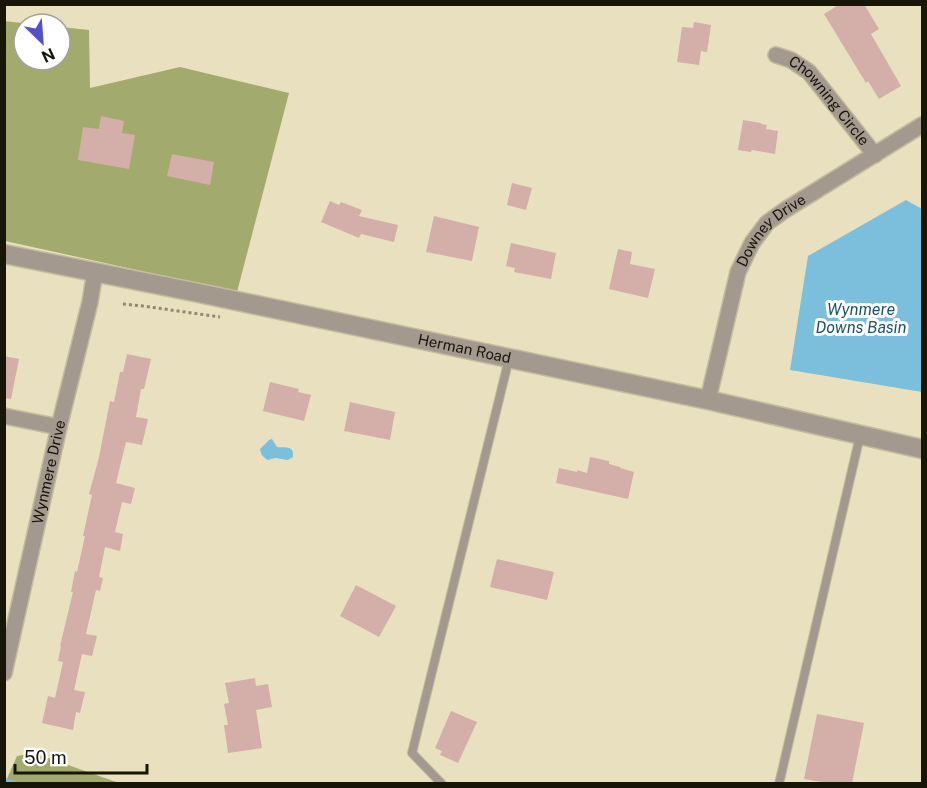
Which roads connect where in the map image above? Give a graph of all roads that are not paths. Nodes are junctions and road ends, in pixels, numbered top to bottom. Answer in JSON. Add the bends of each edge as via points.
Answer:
{"nodes":[{"id":1,"x":776,"y":55,"type":"dead end"},
{"id":2,"x":922,"y":125,"type":"edge"},
{"id":3,"x":875,"y":155,"type":"junction"},
{"id":4,"x":4,"y":254,"type":"edge"},
{"id":5,"x":95,"y":272,"type":"junction"},
{"id":6,"x":509,"y":359,"type":"junction"},
{"id":7,"x":708,"y":400,"type":"junction"},
{"id":8,"x":4,"y":416,"type":"edge"},
{"id":9,"x":59,"y":427,"type":"junction"},
{"id":10,"x":860,"y":434,"type":"junction"},
{"id":11,"x":922,"y":449,"type":"edge"},
{"id":12,"x":4,"y":673,"type":"edge"},
{"id":13,"x":442,"y":783,"type":"edge"},
{"id":14,"x":779,"y":783,"type":"edge"}],
"edges":[{"from":1,"to":3,"type":"street","name":"Chowning Circle","via":[[809,72]]},
{"from":2,"to":3,"type":"street","name":"Downey Drive"},
{"from":3,"to":7,"type":"street","name":"Downey Drive","via":[[785,210],[767,223],[752,243],[738,272]]},
{"from":4,"to":5,"type":"street","name":"Herman Road"},
{"from":5,"to":6,"type":"street","name":"Herman Road"},
{"from":5,"to":9,"type":"street","name":"Wynmere Drive"},
{"from":6,"to":7,"type":"street","name":"Herman Road"},
{"from":6,"to":13,"type":"lane","via":[[412,753]]},
{"from":7,"to":10,"type":"street","name":"Herman Road"},
{"from":8,"to":9,"type":"street"},
{"from":9,"to":12,"type":"street","name":"Wynmere Drive"},
{"from":10,"to":11,"type":"street","name":"Herman Road"},
{"from":10,"to":14,"type":"lane"}]}
